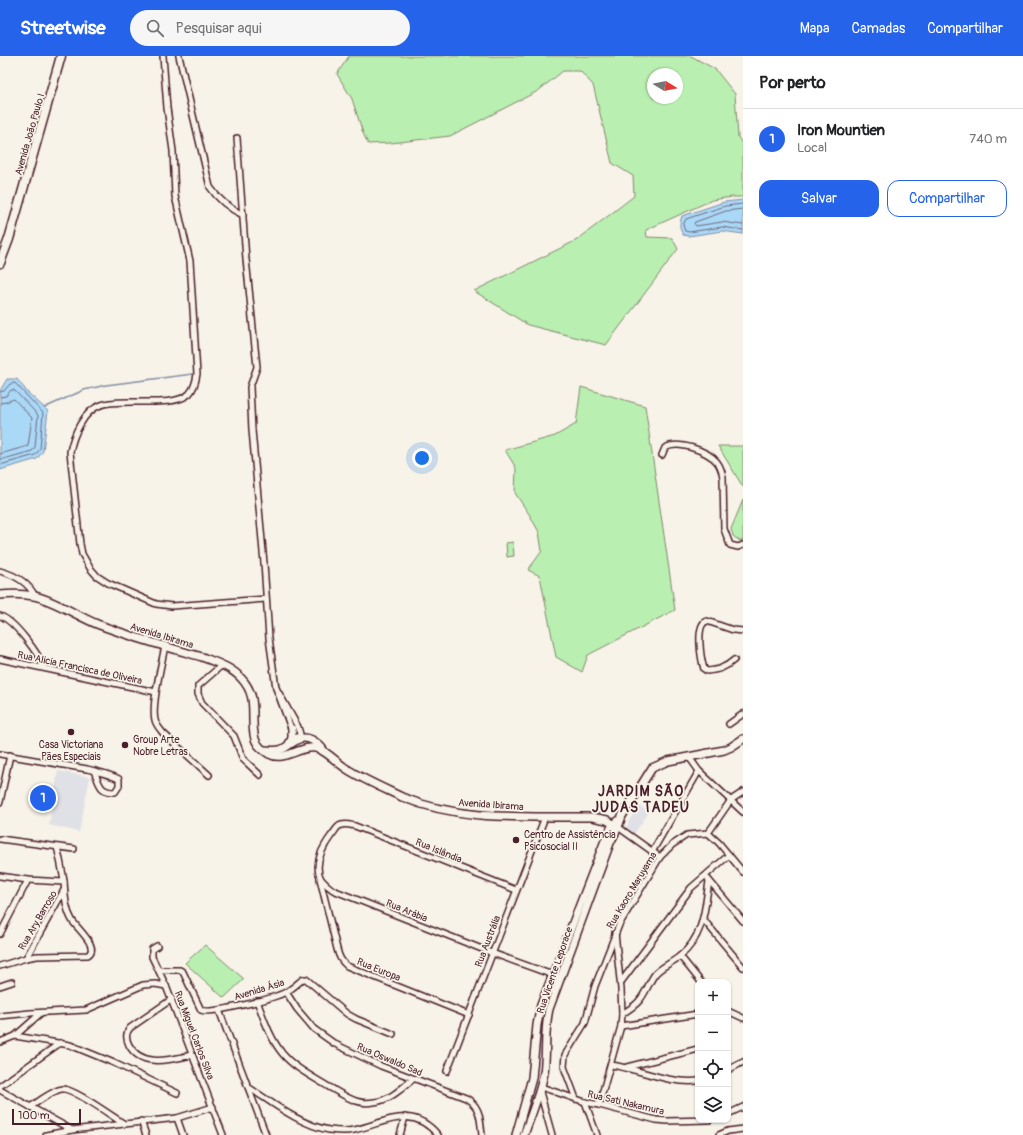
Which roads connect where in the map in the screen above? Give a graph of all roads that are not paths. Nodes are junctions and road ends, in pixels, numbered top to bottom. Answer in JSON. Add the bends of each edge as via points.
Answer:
{"nodes":[{"id":1,"x":61,"y":56,"type":"edge"},
{"id":2,"x":163,"y":56,"type":"edge"},
{"id":3,"x":179,"y":56,"type":"edge"},
{"id":4,"x":237,"y":138,"type":"dead end"},
{"id":5,"x":243,"y":215,"type":"junction"},
{"id":6,"x":0,"y":263,"type":"edge"},
{"id":7,"x":662,"y":455,"type":"dead end"},
{"id":8,"x":743,"y":545,"type":"edge"},
{"id":9,"x":0,"y":571,"type":"edge"},
{"id":10,"x":0,"y":595,"type":"edge"},
{"id":11,"x":35,"y":596,"type":"junction"},
{"id":12,"x":266,"y":600,"type":"junction"},
{"id":13,"x":0,"y":616,"type":"edge"},
{"id":14,"x":743,"y":631,"type":"edge"},
{"id":15,"x":165,"y":646,"type":"junction"},
{"id":16,"x":0,"y":659,"type":"edge"},
{"id":17,"x":734,"y":660,"type":"dead end"},
{"id":18,"x":222,"y":665,"type":"junction"},
{"id":19,"x":44,"y":668,"type":"junction"},
{"id":20,"x":276,"y":688,"type":"junction"},
{"id":21,"x":156,"y":692,"type":"junction"},
{"id":22,"x":743,"y":714,"type":"edge"},
{"id":23,"x":729,"y":724,"type":"dead end"},
{"id":24,"x":292,"y":729,"type":"junction"},
{"id":25,"x":299,"y":739,"type":"junction"},
{"id":26,"x":743,"y":740,"type":"edge"},
{"id":27,"x":288,"y":745,"type":"junction"},
{"id":28,"x":312,"y":748,"type":"junction"},
{"id":29,"x":264,"y":750,"type":"junction"},
{"id":30,"x":295,"y":752,"type":"junction"},
{"id":31,"x":326,"y":753,"type":"junction"},
{"id":32,"x":0,"y":754,"type":"edge"},
{"id":33,"x":10,"y":755,"type":"junction"},
{"id":34,"x":689,"y":758,"type":"junction"},
{"id":35,"x":94,"y":771,"type":"junction"},
{"id":36,"x":699,"y":771,"type":"junction"},
{"id":37,"x":209,"y":775,"type":"dead end"},
{"id":38,"x":260,"y":775,"type":"dead end"},
{"id":39,"x":743,"y":792,"type":"edge"},
{"id":40,"x":730,"y":800,"type":"junction"},
{"id":41,"x":0,"y":802,"type":"edge"},
{"id":42,"x":743,"y":812,"type":"edge"},
{"id":43,"x":545,"y":817,"type":"junction"},
{"id":44,"x":616,"y":825,"type":"junction"},
{"id":45,"x":708,"y":833,"type":"junction"},
{"id":46,"x":0,"y":839,"type":"edge"},
{"id":47,"x":57,"y":847,"type":"junction"},
{"id":48,"x":74,"y":849,"type":"dead end"},
{"id":49,"x":652,"y":852,"type":"junction"},
{"id":50,"x":729,"y":855,"type":"junction"},
{"id":51,"x":660,"y":857,"type":"junction"},
{"id":52,"x":743,"y":872,"type":"edge"},
{"id":53,"x":704,"y":875,"type":"junction"},
{"id":54,"x":0,"y":876,"type":"edge"},
{"id":55,"x":320,"y":878,"type":"junction"},
{"id":56,"x":28,"y":880,"type":"junction"},
{"id":57,"x":709,"y":881,"type":"junction"},
{"id":58,"x":64,"y":882,"type":"junction"},
{"id":59,"x":64,"y":890,"type":"junction"},
{"id":60,"x":516,"y":890,"type":"junction"},
{"id":61,"x":703,"y":919,"type":"junction"},
{"id":62,"x":743,"y":921,"type":"edge"},
{"id":63,"x":615,"y":932,"type":"junction"},
{"id":64,"x":0,"y":934,"type":"edge"},
{"id":65,"x":157,"y":946,"type":"dead end"},
{"id":66,"x":492,"y":953,"type":"junction"},
{"id":67,"x":680,"y":956,"type":"junction"},
{"id":68,"x":26,"y":958,"type":"junction"},
{"id":69,"x":0,"y":966,"type":"edge"},
{"id":70,"x":743,"y":967,"type":"edge"},
{"id":71,"x":159,"y":970,"type":"junction"},
{"id":72,"x":552,"y":974,"type":"junction"},
{"id":73,"x":561,"y":978,"type":"junction"},
{"id":74,"x":699,"y":979,"type":"edge"},
{"id":75,"x":12,"y":982,"type":"dead end"},
{"id":76,"x":621,"y":982,"type":"junction"},
{"id":77,"x":0,"y":986,"type":"edge"},
{"id":78,"x":166,"y":986,"type":"junction"},
{"id":79,"x":286,"y":992,"type":"junction"},
{"id":80,"x":172,"y":1000,"type":"junction"},
{"id":81,"x":257,"y":1001,"type":"junction"},
{"id":82,"x":219,"y":1010,"type":"junction"},
{"id":83,"x":731,"y":1012,"type":"edge"},
{"id":84,"x":41,"y":1013,"type":"junction"},
{"id":85,"x":622,"y":1014,"type":"junction"},
{"id":86,"x":695,"y":1014,"type":"edge"},
{"id":87,"x":469,"y":1015,"type":"junction"},
{"id":88,"x":0,"y":1016,"type":"edge"},
{"id":89,"x":743,"y":1018,"type":"edge"},
{"id":90,"x":621,"y":1026,"type":"junction"},
{"id":91,"x":393,"y":1034,"type":"dead end"},
{"id":92,"x":15,"y":1036,"type":"junction"},
{"id":93,"x":0,"y":1042,"type":"edge"},
{"id":94,"x":60,"y":1043,"type":"junction"},
{"id":95,"x":695,"y":1050,"type":"edge"},
{"id":96,"x":192,"y":1055,"type":"junction"},
{"id":97,"x":743,"y":1062,"type":"edge"},
{"id":98,"x":642,"y":1063,"type":"junction"},
{"id":99,"x":611,"y":1065,"type":"junction"},
{"id":100,"x":626,"y":1067,"type":"junction"},
{"id":101,"x":731,"y":1068,"type":"edge"},
{"id":102,"x":447,"y":1071,"type":"dead end"},
{"id":103,"x":643,"y":1072,"type":"junction"},
{"id":104,"x":413,"y":1079,"type":"junction"},
{"id":105,"x":695,"y":1081,"type":"edge"},
{"id":106,"x":0,"y":1086,"type":"edge"},
{"id":107,"x":248,"y":1088,"type":"junction"},
{"id":108,"x":540,"y":1089,"type":"junction"},
{"id":109,"x":0,"y":1090,"type":"edge"},
{"id":110,"x":177,"y":1093,"type":"dead end"},
{"id":111,"x":576,"y":1099,"type":"junction"},
{"id":112,"x":585,"y":1102,"type":"junction"},
{"id":113,"x":599,"y":1105,"type":"junction"},
{"id":114,"x":30,"y":1107,"type":"junction"},
{"id":115,"x":213,"y":1107,"type":"junction"},
{"id":116,"x":743,"y":1107,"type":"edge"},
{"id":117,"x":731,"y":1113,"type":"edge"},
{"id":118,"x":405,"y":1117,"type":"junction"},
{"id":119,"x":176,"y":1118,"type":"junction"},
{"id":120,"x":695,"y":1120,"type":"edge"},
{"id":121,"x":141,"y":1121,"type":"junction"},
{"id":122,"x":123,"y":1124,"type":"junction"},
{"id":123,"x":743,"y":1129,"type":"edge"},
{"id":124,"x":72,"y":1130,"type":"junction"},
{"id":125,"x":46,"y":1135,"type":"edge"},
{"id":126,"x":146,"y":1135,"type":"edge"},
{"id":127,"x":183,"y":1135,"type":"edge"},
{"id":128,"x":223,"y":1135,"type":"edge"},
{"id":129,"x":266,"y":1135,"type":"edge"},
{"id":130,"x":400,"y":1135,"type":"edge"},
{"id":131,"x":438,"y":1135,"type":"edge"},
{"id":132,"x":482,"y":1135,"type":"edge"},
{"id":133,"x":516,"y":1135,"type":"edge"},
{"id":134,"x":524,"y":1135,"type":"edge"},
{"id":135,"x":552,"y":1135,"type":"edge"},
{"id":136,"x":597,"y":1135,"type":"edge"},
{"id":137,"x":719,"y":1135,"type":"edge"}],
"edges":[{"from":1,"to":6,"type":"main road","name":"Avenida João Paulo I"},
{"from":2,"to":12,"type":"street","via":[[176,196],[190,261],[197,374],[190,393],[178,399],[100,405],[77,429],[70,452],[80,544],[82,554],[97,576],[156,604],[172,606]]},
{"from":3,"to":5,"type":"street","via":[[210,187],[233,210]]},
{"from":4,"to":5,"type":"street"},
{"from":5,"to":12,"type":"street","via":[[257,366],[250,387]]},
{"from":7,"to":8,"type":"street","via":[[669,445],[681,445],[707,455],[718,463],[723,477],[724,529],[730,545]]},
{"from":9,"to":11,"type":"street","via":[[23,581]]},
{"from":10,"to":11,"type":"main road","name":"Avenida Ibirama"},
{"from":11,"to":15,"type":"main road","name":"Avenida Ibirama","via":[[96,623]]},
{"from":12,"to":20,"type":"street"},
{"from":13,"to":19,"type":"street","via":[[7,619],[36,652]]},
{"from":14,"to":17,"type":"street","via":[[707,621],[701,626],[704,669],[720,670]]},
{"from":15,"to":18,"type":"main road","name":"Avenida Ibirama"},
{"from":15,"to":21,"type":"street"},
{"from":16,"to":19,"type":"street","name":"Rua Alicia Francisca de Oliveira"},
{"from":18,"to":29,"type":"main road","name":"Avenida Ibirama","via":[[240,676],[251,693],[255,739]]},
{"from":18,"to":38,"type":"street","via":[[198,686],[199,698],[234,736],[243,759]]},
{"from":19,"to":21,"type":"street","name":"Rua Alicia Francisca de Oliveira"},
{"from":20,"to":24,"type":"street"},
{"from":20,"to":25,"type":"street","via":[[298,727]]},
{"from":21,"to":37,"type":"street","via":[[154,719],[157,726]]},
{"from":22,"to":23,"type":"street"},
{"from":24,"to":25,"type":"street"},
{"from":24,"to":27,"type":"main road","via":[[292,738]]},
{"from":25,"to":27,"type":"main road"},
{"from":25,"to":28,"type":"main road","name":"Avenida Ibirama"},
{"from":25,"to":30,"type":"main road"},
{"from":25,"to":31,"type":"main road","name":"Avenida Ibirama","via":[[313,741]]},
{"from":26,"to":34,"type":"main road","name":"Rua Vicente Leporace","via":[[724,750]]},
{"from":27,"to":29,"type":"main road","via":[[280,750]]},
{"from":28,"to":30,"type":"main road"},
{"from":28,"to":31,"type":"main road","name":"Avenida Ibirama"},
{"from":29,"to":30,"type":"main road","via":[[280,756]]},
{"from":31,"to":43,"type":"main road","name":"Avenida Ibirama","via":[[361,778],[430,807],[484,816]]},
{"from":32,"to":33,"type":"street"},
{"from":33,"to":35,"type":"street"},
{"from":33,"to":41,"type":"street"},
{"from":34,"to":36,"type":"street"},
{"from":34,"to":44,"type":"main road","name":"Rua Vicente Leporace","via":[[668,761],[652,768]]},
{"from":35,"to":35,"type":"street","via":[[103,790],[115,792],[119,786],[119,779]]},
{"from":36,"to":40,"type":"street"},
{"from":36,"to":49,"type":"street"},
{"from":39,"to":40,"type":"street"},
{"from":40,"to":42,"type":"street"},
{"from":40,"to":45,"type":"street"},
{"from":43,"to":44,"type":"main road","name":"Avenida Ibirama","via":[[592,817]]},
{"from":43,"to":60,"type":"street","name":"Rua Austrália"},
{"from":44,"to":49,"type":"street"},
{"from":44,"to":72,"type":"main road","via":[[604,843]]},
{"from":44,"to":73,"type":"main road","name":"Rua Vicente Leporace"},
{"from":45,"to":50,"type":"street"},
{"from":45,"to":51,"type":"street","name":"Rua Kaoro Maruyama","via":[[687,835]]},
{"from":46,"to":47,"type":"street"},
{"from":47,"to":48,"type":"street"},
{"from":47,"to":58,"type":"street"},
{"from":49,"to":51,"type":"street"},
{"from":50,"to":52,"type":"street"},
{"from":50,"to":53,"type":"street"},
{"from":51,"to":63,"type":"street","name":"Rua Kaoro Maruyama"},
{"from":53,"to":57,"type":"street"},
{"from":53,"to":76,"type":"street","via":[[691,888]]},
{"from":54,"to":56,"type":"street"},
{"from":55,"to":60,"type":"street","name":"Rua Islândia","via":[[319,861],[325,845],[339,826],[346,824]]},
{"from":55,"to":66,"type":"street","name":"Rua Arábia","via":[[333,890]]},
{"from":55,"to":87,"type":"street","name":"Rua Europa","via":[[337,949],[344,964]]},
{"from":56,"to":58,"type":"street"},
{"from":56,"to":64,"type":"street"},
{"from":57,"to":61,"type":"street"},
{"from":57,"to":62,"type":"street"},
{"from":58,"to":59,"type":"street"},
{"from":59,"to":68,"type":"street","name":"Rua Ary Barroso"},
{"from":59,"to":68,"type":"street","via":[[71,919],[91,944],[91,952],[88,955]]},
{"from":60,"to":66,"type":"street","name":"Rua Austrália"},
{"from":61,"to":67,"type":"street","via":[[692,944]]},
{"from":61,"to":70,"type":"street"},
{"from":63,"to":76,"type":"street"},
{"from":63,"to":111,"type":"street","name":"Rua Kaoro Maruyama","via":[[595,986],[585,1024],[565,1055],[564,1067]]},
{"from":65,"to":71,"type":"street","name":"Rua Miguel Carlos Silva","via":[[151,952]]},
{"from":66,"to":72,"type":"street","name":"Rua Arábia"},
{"from":66,"to":87,"type":"street","name":"Rua Austrália"},
{"from":67,"to":74,"type":"street"},
{"from":67,"to":85,"type":"street","via":[[656,974],[639,1000]]},
{"from":68,"to":69,"type":"street"},
{"from":71,"to":78,"type":"street","name":"Rua Miguel Carlos Silva"},
{"from":71,"to":82,"type":"street","name":"Avenida Ásia","via":[[180,970],[201,1010]]},
{"from":72,"to":73,"type":"street","name":"Rua Arábia"},
{"from":72,"to":133,"type":"main road","via":[[537,1021],[532,1078]]},
{"from":73,"to":108,"type":"main road","name":"Rua Vicente Leporace","via":[[546,1022],[545,1062]]},
{"from":75,"to":77,"type":"street"},
{"from":76,"to":85,"type":"street"},
{"from":78,"to":80,"type":"street","name":"Rua Miguel Carlos Silva"},
{"from":78,"to":84,"type":"street","via":[[143,985],[86,1010]]},
{"from":79,"to":81,"type":"street","name":"Avenida Ásia"},
{"from":79,"to":91,"type":"street","name":"Avenida Ásia","via":[[306,979],[347,1014]]},
{"from":79,"to":104,"type":"street","name":"Rua Oswaldo Sad","via":[[309,1023],[326,1038]]},
{"from":80,"to":96,"type":"street","name":"Rua Miguel Carlos Silva"},
{"from":80,"to":96,"type":"street","via":[[130,1028],[127,1032],[127,1042],[135,1054],[146,1059],[161,1061]]},
{"from":81,"to":82,"type":"street","name":"Avenida Ásia"},
{"from":81,"to":104,"type":"street","via":[[270,1033],[282,1053],[305,1072],[346,1097],[361,1102],[381,1101]]},
{"from":82,"to":107,"type":"street"},
{"from":83,"to":89,"type":"street"},
{"from":84,"to":88,"type":"street"},
{"from":84,"to":92,"type":"street"},
{"from":85,"to":90,"type":"street"},
{"from":86,"to":90,"type":"street"},
{"from":87,"to":102,"type":"street","name":"Rua Austrália"},
{"from":90,"to":99,"type":"street"},
{"from":92,"to":93,"type":"street"},
{"from":92,"to":94,"type":"street"},
{"from":94,"to":106,"type":"street"},
{"from":94,"to":110,"type":"street","via":[[114,1062]]},
{"from":95,"to":98,"type":"street"},
{"from":96,"to":115,"type":"street","name":"Rua Miguel Carlos Silva"},
{"from":97,"to":101,"type":"street"},
{"from":98,"to":100,"type":"street"},
{"from":98,"to":103,"type":"street"},
{"from":99,"to":100,"type":"street"},
{"from":99,"to":113,"type":"street"},
{"from":100,"to":103,"type":"street"},
{"from":103,"to":105,"type":"street","via":[[675,1081]]},
{"from":104,"to":132,"type":"street","name":"Rua Oswaldo Sad","via":[[466,1098],[474,1104],[479,1115]]},
{"from":107,"to":118,"type":"street","via":[[307,1124],[330,1130],[354,1130],[390,1118]]},
{"from":107,"to":129,"type":"street"},
{"from":108,"to":111,"type":"street","name":"Rua Sati Nakamura"},
{"from":108,"to":134,"type":"main road","name":"Rua Vicente Leporace"},
{"from":108,"to":135,"type":"street"},
{"from":109,"to":114,"type":"street"},
{"from":111,"to":112,"type":"street","name":"Rua Sati Nakamura"},
{"from":112,"to":113,"type":"street","name":"Rua Sati Nakamura"},
{"from":112,"to":136,"type":"street"},
{"from":113,"to":120,"type":"street","name":"Rua Sati Nakamura","via":[[656,1120]]},
{"from":114,"to":122,"type":"street","via":[[64,1088]]},
{"from":114,"to":124,"type":"street"},
{"from":115,"to":119,"type":"street"},
{"from":115,"to":128,"type":"street","name":"Rua Miguel Carlos Silva"},
{"from":116,"to":117,"type":"street"},
{"from":118,"to":130,"type":"street"},
{"from":118,"to":131,"type":"street","via":[[426,1124]]},
{"from":119,"to":121,"type":"street"},
{"from":119,"to":127,"type":"street"},
{"from":121,"to":122,"type":"street"},
{"from":121,"to":126,"type":"street"},
{"from":122,"to":124,"type":"street"},
{"from":123,"to":137,"type":"street"},
{"from":124,"to":125,"type":"street"}]}
